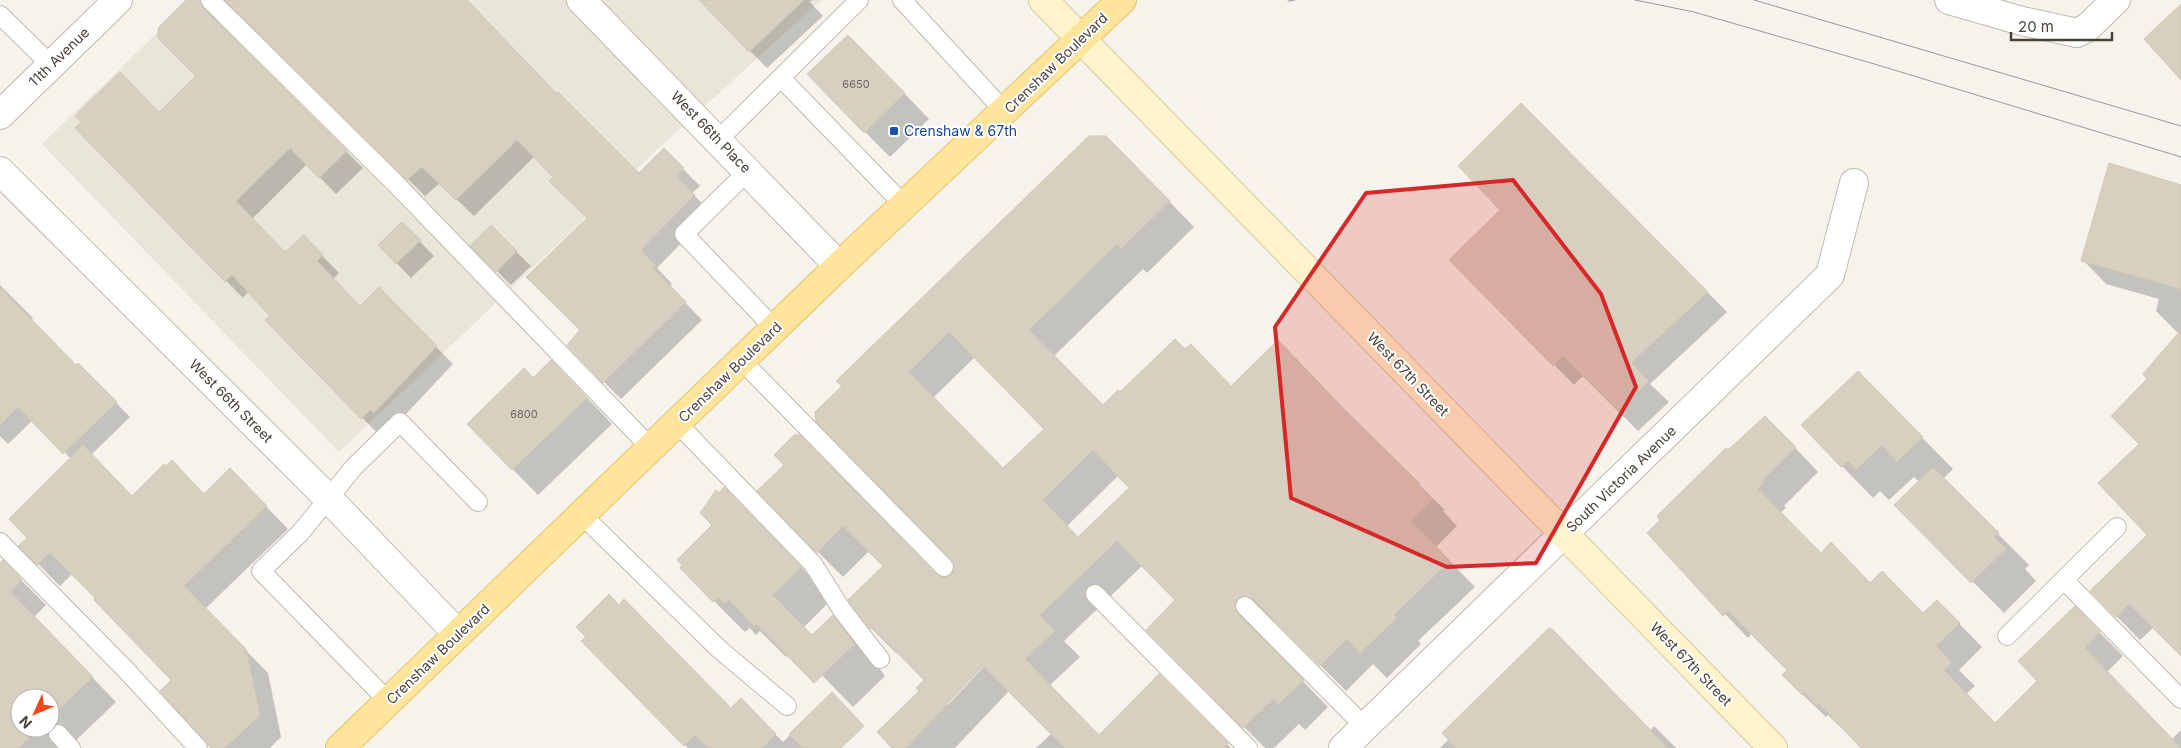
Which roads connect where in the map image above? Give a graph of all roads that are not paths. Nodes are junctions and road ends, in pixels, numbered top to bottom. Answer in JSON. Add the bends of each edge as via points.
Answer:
{"nodes":[{"id":1,"x":118,"y":0,"type":"edge"},
{"id":2,"x":210,"y":0,"type":"edge"},
{"id":3,"x":581,"y":0,"type":"edge"},
{"id":4,"x":859,"y":0,"type":"edge"},
{"id":5,"x":902,"y":0,"type":"edge"},
{"id":6,"x":1043,"y":0,"type":"edge"},
{"id":7,"x":1122,"y":0,"type":"edge"},
{"id":8,"x":1950,"y":0,"type":"edge"},
{"id":9,"x":2116,"y":0,"type":"edge"},
{"id":10,"x":2,"y":17,"type":"edge"},
{"id":11,"x":1081,"y":39,"type":"junction"},
{"id":12,"x":51,"y":65,"type":"junction"},
{"id":13,"x":781,"y":78,"type":"junction"},
{"id":14,"x":1005,"y":112,"type":"junction"},
{"id":15,"x":0,"y":115,"type":"edge"},
{"id":16,"x":718,"y":140,"type":"junction"},
{"id":17,"x":748,"y":171,"type":"junction"},
{"id":18,"x":0,"y":172,"type":"edge"},
{"id":19,"x":1854,"y":183,"type":"dead end"},
{"id":20,"x":905,"y":206,"type":"junction"},
{"id":21,"x":839,"y":266,"type":"junction"},
{"id":22,"x":775,"y":329,"type":"junction"},
{"id":23,"x":742,"y":361,"type":"junction"},
{"id":24,"x":677,"y":423,"type":"junction"},
{"id":25,"x":651,"y":448,"type":"junction"},
{"id":26,"x":328,"y":498,"type":"junction"},
{"id":27,"x":478,"y":502,"type":"dead end"},
{"id":28,"x":582,"y":515,"type":"junction"},
{"id":29,"x":2117,"y":527,"type":"dead end"},
{"id":30,"x":1564,"y":534,"type":"junction"},
{"id":31,"x":0,"y":542,"type":"edge"},
{"id":32,"x":944,"y":567,"type":"dead end"},
{"id":33,"x":2064,"y":580,"type":"junction"},
{"id":34,"x":1095,"y":594,"type":"dead end"},
{"id":35,"x":1245,"y":606,"type":"dead end"},
{"id":36,"x":458,"y":634,"type":"junction"},
{"id":37,"x":2007,"y":636,"type":"dead end"},
{"id":38,"x":880,"y":659,"type":"dead end"},
{"id":39,"x":2181,"y":699,"type":"edge"},
{"id":40,"x":389,"y":702,"type":"junction"},
{"id":41,"x":788,"y":706,"type":"dead end"},
{"id":42,"x":1365,"y":727,"type":"junction"},
{"id":43,"x":60,"y":736,"type":"edge"},
{"id":44,"x":71,"y":748,"type":"edge"},
{"id":45,"x":198,"y":748,"type":"edge"},
{"id":46,"x":340,"y":748,"type":"edge"},
{"id":47,"x":1248,"y":748,"type":"edge"},
{"id":48,"x":1343,"y":748,"type":"edge"},
{"id":49,"x":1774,"y":748,"type":"edge"}],
"edges":[{"from":1,"to":12,"type":"street","name":"11th Avenue"},
{"from":2,"to":25,"type":"lane","via":[[394,182]]},
{"from":3,"to":16,"type":"street","name":"West 66th Place"},
{"from":4,"to":13,"type":"lane"},
{"from":5,"to":14,"type":"lane"},
{"from":6,"to":11,"type":"street","name":"West 67th Street"},
{"from":7,"to":11,"type":"main road","name":"Crenshaw Boulevard"},
{"from":8,"to":9,"type":"street","via":[[2022,22],[2076,33],[2088,27]]},
{"from":10,"to":12,"type":"lane"},
{"from":11,"to":14,"type":"main road","name":"Crenshaw Boulevard"},
{"from":11,"to":30,"type":"street","name":"West 67th Street"},
{"from":12,"to":15,"type":"street","name":"11th Avenue"},
{"from":13,"to":16,"type":"lane"},
{"from":13,"to":20,"type":"lane"},
{"from":14,"to":20,"type":"main road","name":"Crenshaw Boulevard"},
{"from":16,"to":17,"type":"street","name":"West 66th Place"},
{"from":17,"to":21,"type":"street","name":"West 66th Place"},
{"from":17,"to":22,"type":"lane","via":[[684,234]]},
{"from":18,"to":26,"type":"street","name":"West 66th Street"},
{"from":19,"to":30,"type":"street","name":"South Victoria Avenue","via":[[1830,275]]},
{"from":20,"to":21,"type":"main road","name":"Crenshaw Boulevard"},
{"from":21,"to":22,"type":"main road","name":"Crenshaw Boulevard"},
{"from":22,"to":23,"type":"main road","name":"Crenshaw Boulevard"},
{"from":23,"to":24,"type":"main road","name":"Crenshaw Boulevard"},
{"from":23,"to":32,"type":"lane"},
{"from":24,"to":25,"type":"main road","name":"Crenshaw Boulevard"},
{"from":24,"to":38,"type":"lane","via":[[813,564],[842,610]]},
{"from":25,"to":28,"type":"main road","name":"Crenshaw Boulevard"},
{"from":26,"to":27,"type":"lane","via":[[400,422]]},
{"from":26,"to":36,"type":"street","name":"West 66th Street"},
{"from":26,"to":40,"type":"lane","via":[[301,532],[261,571]]},
{"from":28,"to":36,"type":"main road","name":"Crenshaw Boulevard"},
{"from":28,"to":41,"type":"lane","via":[[720,650]]},
{"from":29,"to":33,"type":"lane"},
{"from":30,"to":42,"type":"street","name":"South Victoria Avenue"},
{"from":30,"to":49,"type":"street","name":"West 67th Street"},
{"from":31,"to":45,"type":"lane"},
{"from":33,"to":37,"type":"lane"},
{"from":33,"to":39,"type":"lane"},
{"from":34,"to":47,"type":"lane"},
{"from":35,"to":42,"type":"lane"},
{"from":36,"to":40,"type":"main road","name":"Crenshaw Boulevard"},
{"from":40,"to":46,"type":"main road","name":"Crenshaw Boulevard"},
{"from":42,"to":48,"type":"street","name":"South Victoria Avenue"},
{"from":43,"to":44,"type":"lane"}]}
